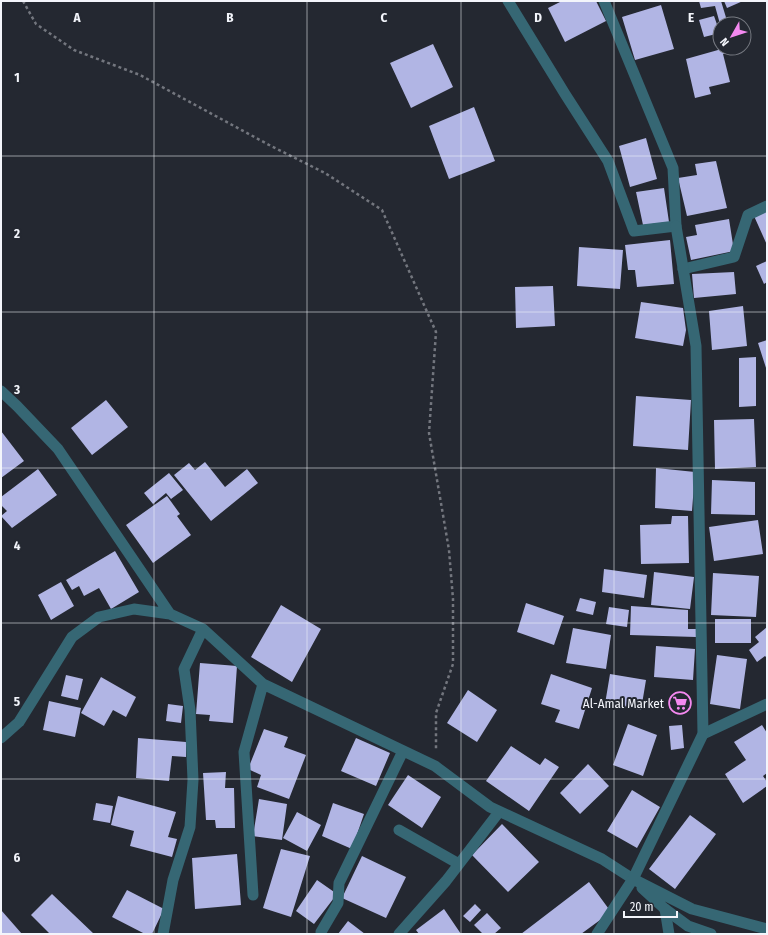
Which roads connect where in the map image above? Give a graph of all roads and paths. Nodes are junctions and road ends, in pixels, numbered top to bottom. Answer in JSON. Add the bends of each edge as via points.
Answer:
{"nodes":[{"id":1,"x":23,"y":1,"type":"edge"},
{"id":2,"x":508,"y":1,"type":"edge"},
{"id":3,"x":604,"y":1,"type":"edge"},
{"id":4,"x":767,"y":206,"type":"edge"},
{"id":5,"x":676,"y":226,"type":"junction"},
{"id":6,"x":683,"y":269,"type":"junction"},
{"id":7,"x":1,"y":392,"type":"edge"},
{"id":8,"x":170,"y":614,"type":"junction"},
{"id":9,"x":202,"y":629,"type":"junction"},
{"id":10,"x":263,"y":684,"type":"junction"},
{"id":11,"x":767,"y":704,"type":"edge"},
{"id":12,"x":703,"y":734,"type":"junction"},
{"id":13,"x":1,"y":738,"type":"edge"},
{"id":14,"x":403,"y":751,"type":"junction"},
{"id":15,"x":435,"y":766,"type":"junction"},
{"id":16,"x":499,"y":812,"type":"junction"},
{"id":17,"x":400,"y":830,"type":"dead end"},
{"id":18,"x":459,"y":864,"type":"junction"},
{"id":19,"x":633,"y":879,"type":"junction"},
{"id":20,"x":253,"y":895,"type":"dead end"},
{"id":21,"x":665,"y":909,"type":"junction"},
{"id":22,"x":765,"y":929,"type":"edge"},
{"id":23,"x":321,"y":932,"type":"dead end"},
{"id":24,"x":163,"y":934,"type":"edge"},
{"id":25,"x":399,"y":934,"type":"edge"},
{"id":26,"x":597,"y":934,"type":"edge"},
{"id":27,"x":669,"y":934,"type":"edge"},
{"id":28,"x":710,"y":934,"type":"edge"}],
"edges":[{"from":1,"to":15,"type":"path","via":[[36,24],[74,50],[140,75],[325,173],[382,210],[436,332],[429,432],[449,550],[454,664],[436,713]]},
{"from":2,"to":5,"type":"street","via":[[608,161],[634,231]]},
{"from":3,"to":5,"type":"street","via":[[673,168]]},
{"from":4,"to":6,"type":"street","via":[[748,215],[734,257]]},
{"from":5,"to":6,"type":"street"},
{"from":6,"to":12,"type":"street","via":[[696,346]]},
{"from":7,"to":8,"type":"street","via":[[58,449]]},
{"from":8,"to":9,"type":"street"},
{"from":8,"to":13,"type":"street","via":[[134,609],[99,617],[72,637],[19,722]]},
{"from":9,"to":10,"type":"street"},
{"from":9,"to":24,"type":"street","via":[[184,669],[190,710],[193,764],[190,827],[173,880]]},
{"from":10,"to":14,"type":"street"},
{"from":10,"to":20,"type":"street","via":[[244,752]]},
{"from":11,"to":12,"type":"street"},
{"from":12,"to":19,"type":"street"},
{"from":14,"to":15,"type":"street"},
{"from":14,"to":23,"type":"street","via":[[339,883],[338,903]]},
{"from":15,"to":16,"type":"street"},
{"from":16,"to":18,"type":"street"},
{"from":16,"to":19,"type":"street","via":[[602,859]]},
{"from":17,"to":18,"type":"street"},
{"from":18,"to":25,"type":"street"},
{"from":19,"to":21,"type":"street"},
{"from":19,"to":22,"type":"street","via":[[692,910]]},
{"from":19,"to":26,"type":"street"},
{"from":21,"to":27,"type":"street"},
{"from":21,"to":28,"type":"street","via":[[688,926]]}]}
